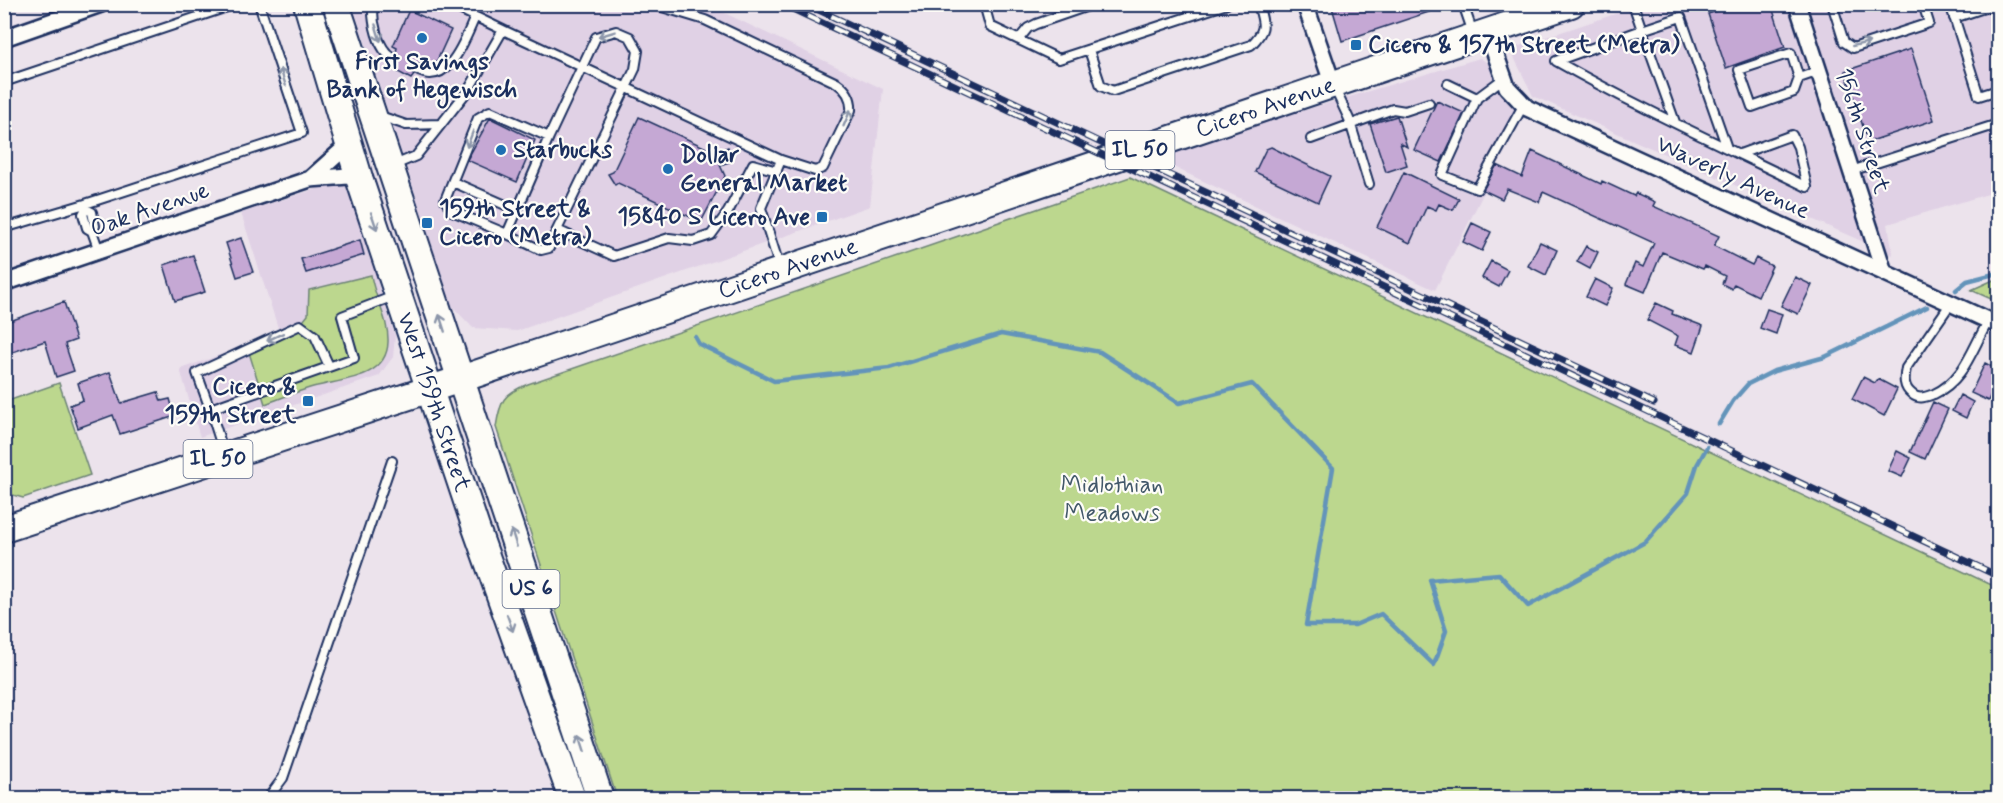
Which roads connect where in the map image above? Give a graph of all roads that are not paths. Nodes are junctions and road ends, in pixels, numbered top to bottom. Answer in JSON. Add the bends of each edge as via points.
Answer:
{"nodes":[{"id":1,"x":101,"y":4,"type":"edge"},
{"id":2,"x":236,"y":4,"type":"edge"},
{"id":3,"x":259,"y":4,"type":"edge"},
{"id":4,"x":307,"y":4,"type":"edge"},
{"id":5,"x":336,"y":4,"type":"edge"},
{"id":6,"x":373,"y":4,"type":"edge"},
{"id":7,"x":449,"y":4,"type":"edge"},
{"id":8,"x":652,"y":4,"type":"edge"},
{"id":9,"x":984,"y":4,"type":"edge"},
{"id":10,"x":1094,"y":4,"type":"edge"},
{"id":11,"x":1227,"y":4,"type":"edge"},
{"id":12,"x":1258,"y":4,"type":"edge"},
{"id":13,"x":1305,"y":4,"type":"edge"},
{"id":14,"x":1463,"y":4,"type":"edge"},
{"id":15,"x":1571,"y":4,"type":"edge"},
{"id":16,"x":1633,"y":4,"type":"edge"},
{"id":17,"x":1797,"y":4,"type":"edge"},
{"id":18,"x":1832,"y":4,"type":"edge"},
{"id":19,"x":1923,"y":4,"type":"edge"},
{"id":20,"x":1950,"y":4,"type":"edge"},
{"id":21,"x":1995,"y":5,"type":"edge"},
{"id":22,"x":1534,"y":10,"type":"edge"},
{"id":23,"x":475,"y":17,"type":"junction"},
{"id":24,"x":1954,"y":18,"type":"junction"},
{"id":25,"x":1998,"y":19,"type":"edge"},
{"id":26,"x":503,"y":30,"type":"junction"},
{"id":27,"x":1642,"y":30,"type":"junction"},
{"id":28,"x":1481,"y":35,"type":"junction"},
{"id":29,"x":4,"y":38,"type":"edge"},
{"id":30,"x":1019,"y":39,"type":"junction"},
{"id":31,"x":1089,"y":50,"type":"junction"},
{"id":32,"x":393,"y":58,"type":"dead end"},
{"id":33,"x":582,"y":66,"type":"junction"},
{"id":34,"x":417,"y":70,"type":"dead end"},
{"id":35,"x":1819,"y":71,"type":"junction"},
{"id":36,"x":1504,"y":78,"type":"junction"},
{"id":37,"x":1799,"y":78,"type":"junction"},
{"id":38,"x":4,"y":82,"type":"edge"},
{"id":39,"x":1448,"y":84,"type":"dead end"},
{"id":40,"x":1333,"y":85,"type":"junction"},
{"id":41,"x":628,"y":87,"type":"junction"},
{"id":42,"x":1998,"y":90,"type":"edge"},
{"id":43,"x":1477,"y":98,"type":"junction"},
{"id":44,"x":1429,"y":103,"type":"dead end"},
{"id":45,"x":1524,"y":104,"type":"junction"},
{"id":46,"x":372,"y":112,"type":"junction"},
{"id":47,"x":1675,"y":122,"type":"junction"},
{"id":48,"x":440,"y":124,"type":"junction"},
{"id":49,"x":1998,"y":124,"type":"edge"},
{"id":50,"x":1351,"y":126,"type":"junction"},
{"id":51,"x":549,"y":137,"type":"junction"},
{"id":52,"x":1311,"y":139,"type":"dead end"},
{"id":53,"x":349,"y":144,"type":"junction"},
{"id":54,"x":1726,"y":148,"type":"junction"},
{"id":55,"x":1740,"y":154,"type":"junction"},
{"id":56,"x":781,"y":160,"type":"junction"},
{"id":57,"x":390,"y":167,"type":"junction"},
{"id":58,"x":777,"y":171,"type":"junction"},
{"id":59,"x":1851,"y":171,"type":"junction"},
{"id":60,"x":310,"y":179,"type":"junction"},
{"id":61,"x":360,"y":180,"type":"junction"},
{"id":62,"x":453,"y":182,"type":"junction"},
{"id":63,"x":1370,"y":184,"type":"dead end"},
{"id":64,"x":85,"y":206,"type":"junction"},
{"id":65,"x":517,"y":210,"type":"junction"},
{"id":66,"x":4,"y":228,"type":"edge"},
{"id":67,"x":556,"y":230,"type":"junction"},
{"id":68,"x":507,"y":234,"type":"junction"},
{"id":69,"x":99,"y":251,"type":"junction"},
{"id":70,"x":781,"y":271,"type":"junction"},
{"id":71,"x":1884,"y":272,"type":"junction"},
{"id":72,"x":4,"y":283,"type":"edge"},
{"id":73,"x":398,"y":294,"type":"junction"},
{"id":74,"x":1952,"y":303,"type":"junction"},
{"id":75,"x":1994,"y":322,"type":"edge"},
{"id":76,"x":329,"y":366,"type":"junction"},
{"id":77,"x":461,"y":379,"type":"junction"},
{"id":78,"x":430,"y":389,"type":"junction"},
{"id":79,"x":210,"y":409,"type":"junction"},
{"id":80,"x":225,"y":456,"type":"junction"},
{"id":81,"x":392,"y":461,"type":"dead end"},
{"id":82,"x":5,"y":527,"type":"edge"},
{"id":83,"x":268,"y":798,"type":"edge"},
{"id":84,"x":572,"y":798,"type":"edge"},
{"id":85,"x":600,"y":798,"type":"edge"}],
"edges":[{"from":1,"to":29,"type":"street"},
{"from":2,"to":38,"type":"lane"},
{"from":64,"to":3,"type":"lane","one_way":true,"via":[[302,133]]},
{"from":4,"to":53,"type":"main road","name":"West 159th Street","number":"US 6"},
{"from":5,"to":46,"type":"main road","name":"West 159th Street","number":"US 6"},
{"from":6,"to":32,"type":"lane","one_way":true,"via":[[372,16],[382,47]]},
{"from":7,"to":23,"type":"lane"},
{"from":56,"to":8,"type":"lane","one_way":true,"via":[[815,171],[823,168],[851,110],[847,91],[705,20]]},
{"from":9,"to":30,"type":"lane","via":[[990,26]]},
{"from":10,"to":30,"type":"lane","via":[[1036,24]]},
{"from":11,"to":31,"type":"lane"},
{"from":12,"to":31,"type":"lane","via":[[1264,25],[1262,34],[1251,45],[1113,91],[1101,86]]},
{"from":13,"to":40,"type":"street"},
{"from":14,"to":28,"type":"lane"},
{"from":15,"to":22,"type":"main road","name":"Cicero Avenue","number":"IL 50"},
{"from":16,"to":27,"type":"lane"},
{"from":17,"to":35,"type":"street","name":"156th Street"},
{"from":18,"to":19,"type":"lane","one_way":true,"via":[[1844,42],[1853,48],[1929,23]]},
{"from":20,"to":24,"type":"lane"},
{"from":21,"to":24,"type":"lane"},
{"from":21,"to":25,"type":"lane"},
{"from":22,"to":28,"type":"main road","name":"Cicero Avenue","number":"IL 50"},
{"from":23,"to":26,"type":"lane"},
{"from":23,"to":34,"type":"lane","via":[[455,58],[444,70],[431,75]]},
{"from":24,"to":42,"type":"lane","via":[[1979,96]]},
{"from":26,"to":33,"type":"lane"},
{"from":26,"to":48,"type":"lane","via":[[469,89]]},
{"from":27,"to":47,"type":"lane"},
{"from":27,"to":47,"type":"lane","via":[[1556,61]]},
{"from":27,"to":54,"type":"lane","via":[[1681,16]]},
{"from":28,"to":36,"type":"street","name":"Waverly Avenue"},
{"from":28,"to":40,"type":"main road","name":"Cicero Avenue","number":"IL 50"},
{"from":30,"to":31,"type":"lane","via":[[1059,59]]},
{"from":33,"to":41,"type":"lane"},
{"from":41,"to":33,"type":"lane","one_way":true,"via":[[638,51],[625,33],[607,32],[597,37]]},
{"from":33,"to":51,"type":"lane"},
{"from":35,"to":37,"type":"lane"},
{"from":35,"to":59,"type":"street","name":"156th Street"},
{"from":36,"to":43,"type":"lane"},
{"from":36,"to":45,"type":"street","name":"Waverly Avenue","via":[[1507,87]]},
{"from":37,"to":37,"type":"lane","via":[[1794,92],[1752,107],[1739,70],[1791,53]]},
{"from":39,"to":43,"type":"lane"},
{"from":40,"to":50,"type":"lane"},
{"from":40,"to":70,"type":"main road","name":"Cicero Avenue","number":"IL 50"},
{"from":41,"to":56,"type":"lane"},
{"from":41,"to":67,"type":"lane"},
{"from":43,"to":45,"type":"lane","via":[[1443,175],[1477,189]]},
{"from":44,"to":50,"type":"lane","via":[[1405,111],[1393,109]]},
{"from":45,"to":71,"type":"street","name":"Waverly Avenue"},
{"from":46,"to":48,"type":"lane","via":[[406,125]]},
{"from":46,"to":57,"type":"main road","name":"West 159th Street","number":"US 6"},
{"from":47,"to":54,"type":"lane"},
{"from":48,"to":57,"type":"lane","via":[[416,156]]},
{"from":49,"to":59,"type":"lane"},
{"from":50,"to":52,"type":"lane"},
{"from":50,"to":63,"type":"lane"},
{"from":51,"to":62,"type":"lane","one_way":true,"via":[[490,111],[483,113]]},
{"from":51,"to":65,"type":"lane"},
{"from":53,"to":60,"type":"street","name":"Oak Avenue"},
{"from":53,"to":61,"type":"main road","name":"West 159th Street","number":"US 6"},
{"from":54,"to":55,"type":"lane"},
{"from":55,"to":55,"type":"lane","via":[[1749,159],[1807,187],[1792,135]]},
{"from":56,"to":58,"type":"lane"},
{"from":77,"to":57,"type":"main road","name":"West 159th Street","number":"US 6","one_way":true},
{"from":58,"to":67,"type":"lane","via":[[753,164],[711,236],[693,242],[669,238],[614,256]]},
{"from":58,"to":70,"type":"lane","via":[[761,208]]},
{"from":59,"to":71,"type":"street","name":"156th Street"},
{"from":60,"to":61,"type":"street","name":"Oak Avenue","via":[[348,176]]},
{"from":60,"to":69,"type":"street","name":"Oak Avenue"},
{"from":61,"to":73,"type":"main road","name":"West 159th Street","number":"US 6","one_way":true},
{"from":62,"to":65,"type":"lane"},
{"from":62,"to":68,"type":"lane","via":[[445,200],[452,211]]},
{"from":64,"to":66,"type":"lane"},
{"from":64,"to":69,"type":"lane","via":[[92,212],[92,231]]},
{"from":65,"to":68,"type":"lane"},
{"from":67,"to":68,"type":"lane","via":[[549,248],[541,250]]},
{"from":69,"to":72,"type":"street","name":"Oak Avenue"},
{"from":70,"to":77,"type":"main road","name":"Cicero Avenue","number":"IL 50"},
{"from":71,"to":74,"type":"street","name":"Waverly Avenue"},
{"from":73,"to":76,"type":"lane","via":[[342,316],[354,358]]},
{"from":73,"to":78,"type":"main road","name":"West 159th Street","number":"US 6"},
{"from":74,"to":75,"type":"street","name":"Waverly Avenue"},
{"from":74,"to":75,"type":"lane","via":[[1906,368],[1908,391],[1916,397],[1924,398],[1954,382]]},
{"from":76,"to":79,"type":"lane"},
{"from":76,"to":79,"type":"lane","one_way":true,"via":[[315,336],[300,325],[197,373]]},
{"from":77,"to":78,"type":"main road","name":"Cicero Avenue","number":"IL 50"},
{"from":85,"to":77,"type":"main road","name":"West 159th Street","number":"US 6","one_way":true},
{"from":78,"to":80,"type":"main road","name":"Cicero Avenue","number":"IL 50"},
{"from":78,"to":84,"type":"main road","name":"West 159th Street","number":"US 6","one_way":true},
{"from":79,"to":80,"type":"lane"},
{"from":80,"to":82,"type":"main road","name":"Cicero Avenue","number":"IL 50"},
{"from":81,"to":83,"type":"lane","via":[[283,778]]}]}
